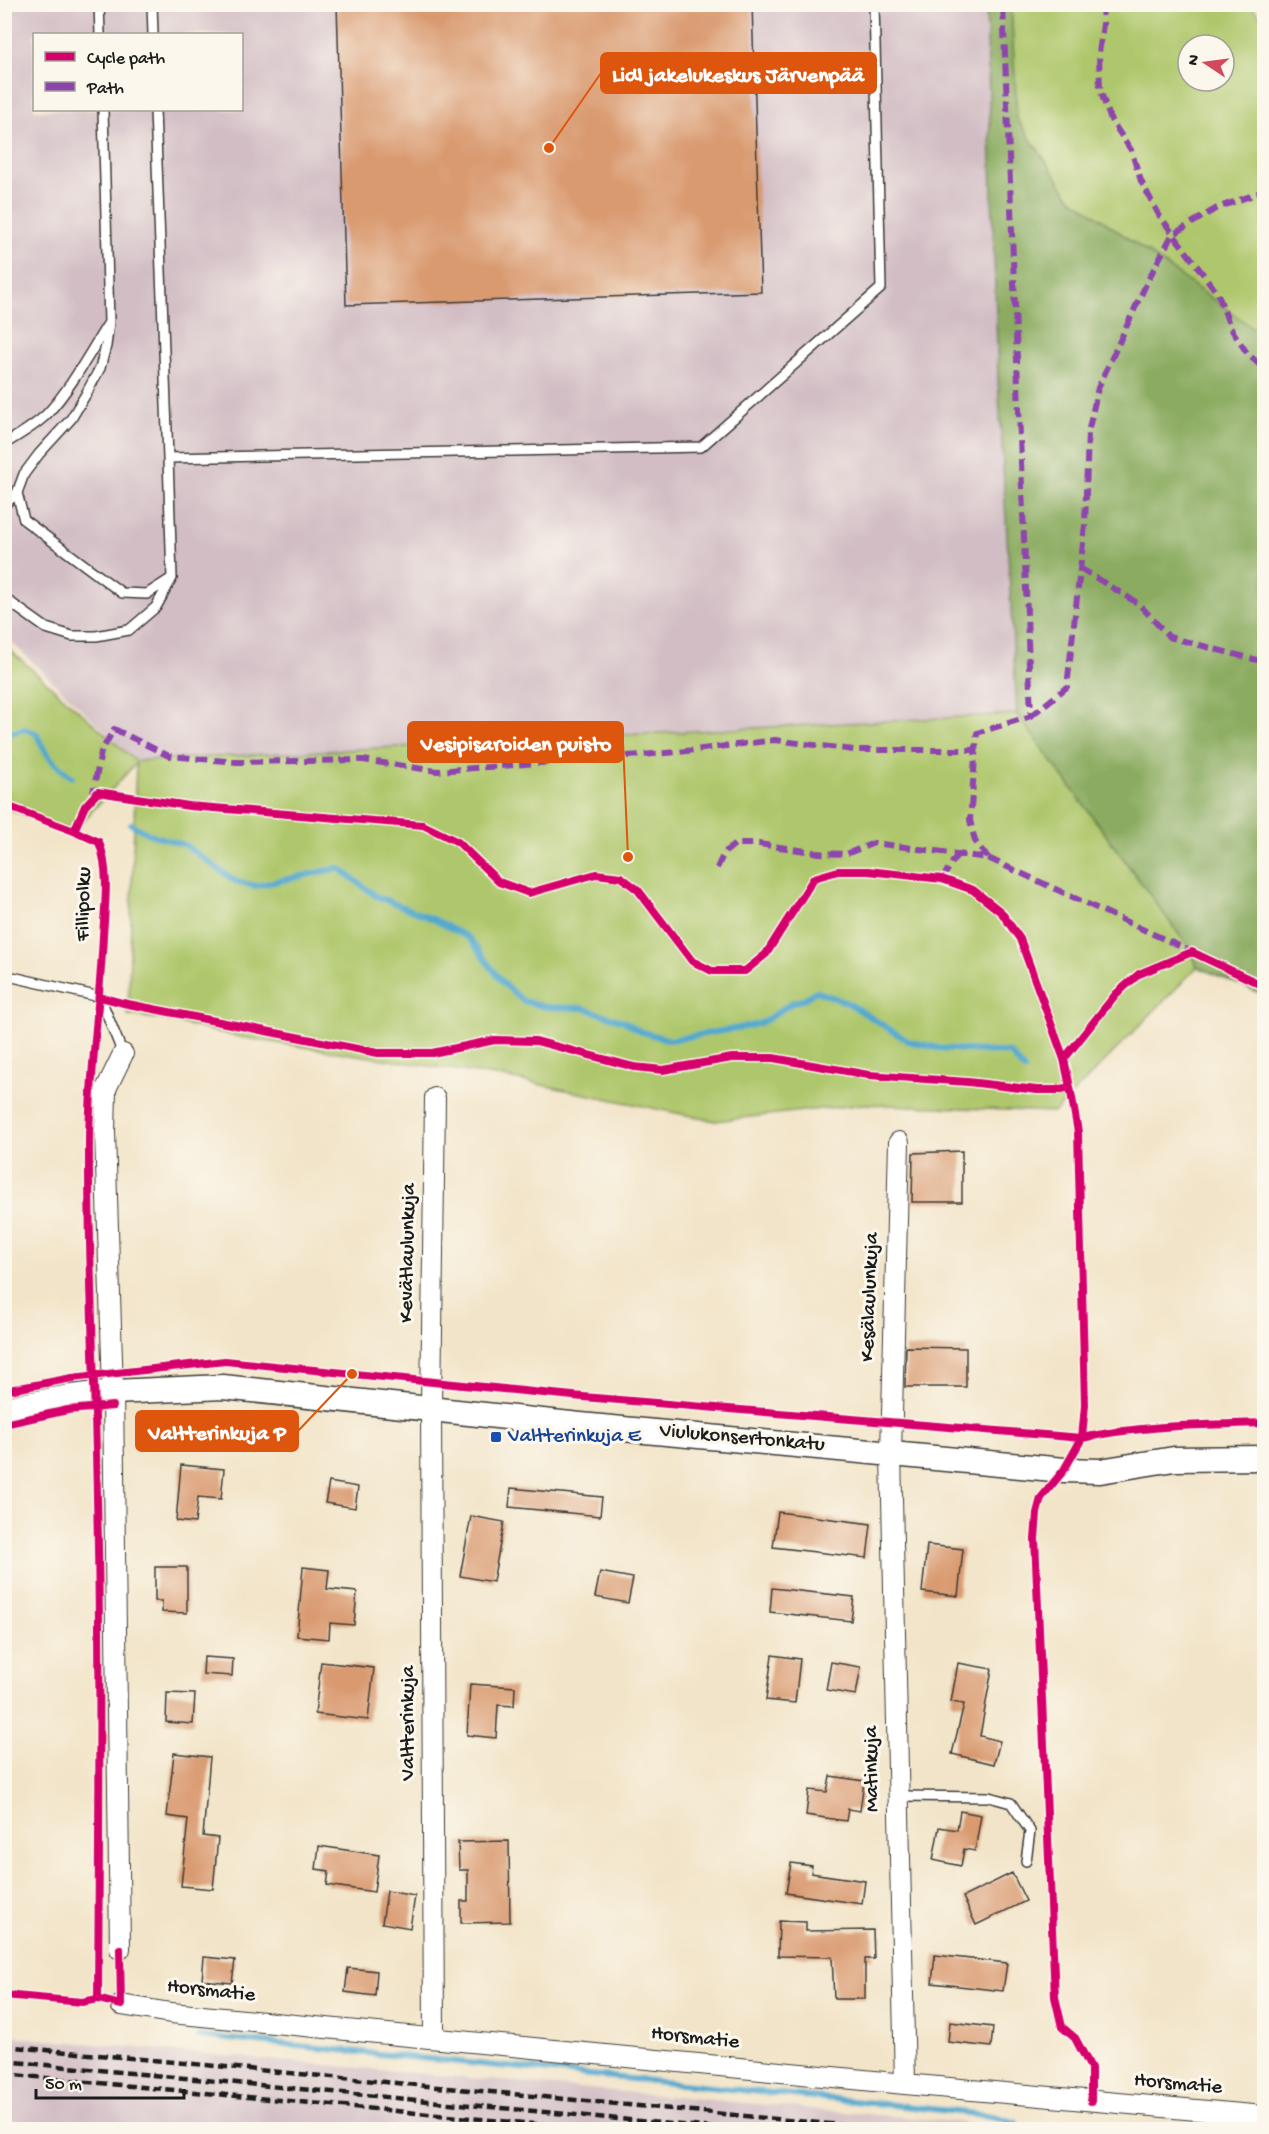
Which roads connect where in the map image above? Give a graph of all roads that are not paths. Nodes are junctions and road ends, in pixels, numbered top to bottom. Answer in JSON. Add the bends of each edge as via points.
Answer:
{"nodes":[{"id":1,"x":99,"y":4,"type":"edge"},
{"id":2,"x":152,"y":4,"type":"edge"},
{"id":3,"x":874,"y":4,"type":"edge"},
{"id":4,"x":100,"y":33,"type":"edge"},
{"id":5,"x":153,"y":33,"type":"edge"},
{"id":6,"x":103,"y":111,"type":"edge"},
{"id":7,"x":155,"y":111,"type":"edge"},
{"id":8,"x":110,"y":322,"type":"junction"},
{"id":9,"x":4,"y":444,"type":"edge"},
{"id":10,"x":168,"y":458,"type":"junction"},
{"id":11,"x":17,"y":493,"type":"junction"},
{"id":12,"x":4,"y":506,"type":"edge"},
{"id":13,"x":172,"y":578,"type":"junction"},
{"id":14,"x":4,"y":598,"type":"edge"},
{"id":15,"x":4,"y":975,"type":"edge"},
{"id":16,"x":123,"y":1054,"type":"joint"},
{"id":17,"x":435,"y":1098,"type":"dead end"},
{"id":18,"x":899,"y":1142,"type":"dead end"},
{"id":19,"x":113,"y":1392,"type":"junction"},
{"id":20,"x":4,"y":1409,"type":"edge"},
{"id":21,"x":431,"y":1409,"type":"junction"},
{"id":22,"x":891,"y":1453,"type":"junction"},
{"id":23,"x":1264,"y":1458,"type":"edge"},
{"id":24,"x":898,"y":1796,"type":"junction"},
{"id":25,"x":1026,"y":1861,"type":"dead end"},
{"id":26,"x":120,"y":1949,"type":"dead end"},
{"id":27,"x":120,"y":2005,"type":"dead end"},
{"id":28,"x":434,"y":2037,"type":"junction"},
{"id":29,"x":904,"y":2084,"type":"junction"},
{"id":30,"x":1264,"y":2116,"type":"edge"}],
"edges":[{"from":1,"to":4,"type":"lane"},
{"from":2,"to":5,"type":"lane"},
{"from":3,"to":10,"type":"lane","via":[[881,288],[701,447]]},
{"from":6,"to":8,"type":"lane"},
{"from":7,"to":10,"type":"lane"},
{"from":8,"to":9,"type":"lane","via":[[47,413]]},
{"from":8,"to":11,"type":"lane","via":[[100,368],[86,394],[71,420],[24,474]]},
{"from":10,"to":13,"type":"lane"},
{"from":11,"to":12,"type":"lane"},
{"from":11,"to":13,"type":"lane","via":[[24,520],[122,593],[147,594]]},
{"from":13,"to":14,"type":"lane","via":[[156,607],[129,630],[96,636],[72,636],[46,628]]},
{"from":15,"to":16,"type":"lane","via":[[100,997]]},
{"from":16,"to":19,"type":"street","via":[[106,1089]]},
{"from":17,"to":21,"type":"street","name":"Kevätlaulunkuja"},
{"from":18,"to":22,"type":"street","name":"Kesälaulunkuja"},
{"from":19,"to":20,"type":"street","name":"Viulukonsertonkatu"},
{"from":19,"to":21,"type":"street","name":"Viulukonsertonkatu","via":[[223,1387]]},
{"from":19,"to":26,"type":"street"},
{"from":21,"to":22,"type":"street","name":"Viulukonsertonkatu"},
{"from":21,"to":28,"type":"street","name":"Valtterinkuja"},
{"from":22,"to":23,"type":"street","name":"Viulukonsertonkatu","via":[[1100,1471],[1174,1459]]},
{"from":22,"to":24,"type":"street","name":"Matinkuja"},
{"from":24,"to":25,"type":"lane","via":[[989,1797],[1011,1803],[1030,1831]]},
{"from":24,"to":29,"type":"street","name":"Matinkuja"},
{"from":27,"to":28,"type":"street","name":"Horsmatie"},
{"from":28,"to":29,"type":"street","name":"Horsmatie"},
{"from":29,"to":30,"type":"street","name":"Horsmatie"}]}
